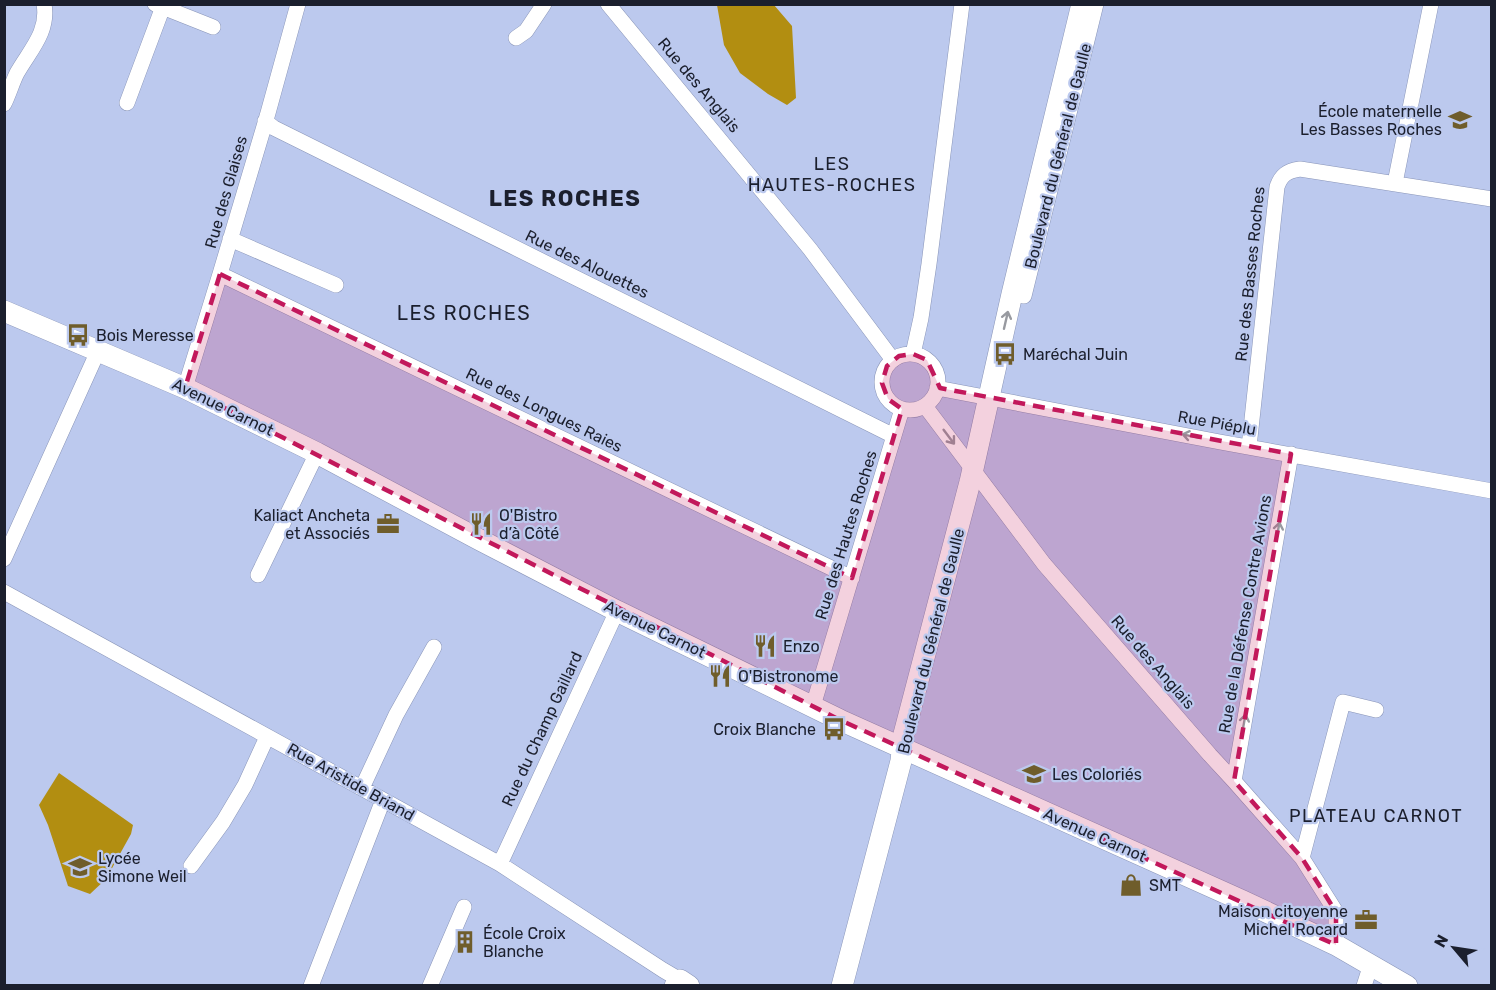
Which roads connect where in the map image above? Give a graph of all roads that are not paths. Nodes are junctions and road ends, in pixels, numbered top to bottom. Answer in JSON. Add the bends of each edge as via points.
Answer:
{"nodes":[{"id":1,"x":44,"y":4,"type":"edge"},
{"id":2,"x":298,"y":4,"type":"edge"},
{"id":3,"x":544,"y":4,"type":"edge"},
{"id":4,"x":608,"y":4,"type":"edge"},
{"id":5,"x":962,"y":4,"type":"edge"},
{"id":6,"x":1082,"y":4,"type":"edge"},
{"id":7,"x":1096,"y":4,"type":"edge"},
{"id":8,"x":1431,"y":4,"type":"edge"},
{"id":9,"x":161,"y":5,"type":"edge"},
{"id":10,"x":213,"y":27,"type":"dead end"},
{"id":11,"x":516,"y":38,"type":"dead end"},
{"id":12,"x":127,"y":103,"type":"dead end"},
{"id":13,"x":4,"y":104,"type":"edge"},
{"id":14,"x":265,"y":121,"type":"junction"},
{"id":15,"x":1395,"y":183,"type":"junction"},
{"id":16,"x":1491,"y":199,"type":"edge"},
{"id":17,"x":230,"y":239,"type":"junction"},
{"id":18,"x":220,"y":274,"type":"junction"},
{"id":19,"x":336,"y":285,"type":"dead end"},
{"id":20,"x":1012,"y":294,"type":"junction"},
{"id":21,"x":4,"y":311,"type":"edge"},
{"id":22,"x":98,"y":351,"type":"junction"},
{"id":23,"x":913,"y":354,"type":"junction"},
{"id":24,"x":893,"y":360,"type":"junction"},
{"id":25,"x":184,"y":388,"type":"junction"},
{"id":26,"x":938,"y":388,"type":"junction"},
{"id":27,"x":988,"y":398,"type":"junction"},
{"id":28,"x":925,"y":406,"type":"junction"},
{"id":29,"x":902,"y":409,"type":"junction"},
{"id":30,"x":894,"y":436,"type":"junction"},
{"id":31,"x":1249,"y":447,"type":"junction"},
{"id":32,"x":317,"y":453,"type":"junction"},
{"id":33,"x":1291,"y":454,"type":"junction"},
{"id":34,"x":973,"y":468,"type":"junction"},
{"id":35,"x":1491,"y":491,"type":"edge"},
{"id":36,"x":4,"y":558,"type":"edge"},
{"id":37,"x":258,"y":575,"type":"dead end"},
{"id":38,"x":852,"y":578,"type":"junction"},
{"id":39,"x":4,"y":592,"type":"edge"},
{"id":40,"x":617,"y":611,"type":"junction"},
{"id":41,"x":434,"y":647,"type":"dead end"},
{"id":42,"x":813,"y":706,"type":"junction"},
{"id":43,"x":1376,"y":710,"type":"dead end"},
{"id":44,"x":267,"y":737,"type":"junction"},
{"id":45,"x":902,"y":748,"type":"junction"},
{"id":46,"x":1234,"y":781,"type":"junction"},
{"id":47,"x":362,"y":789,"type":"junction"},
{"id":48,"x":383,"y":800,"type":"junction"},
{"id":49,"x":1302,"y":858,"type":"junction"},
{"id":50,"x":500,"y":864,"type":"junction"},
{"id":51,"x":191,"y":866,"type":"dead end"},
{"id":52,"x":464,"y":907,"type":"dead end"},
{"id":53,"x":1336,"y":945,"type":"junction"},
{"id":54,"x":1371,"y":964,"type":"junction"},
{"id":55,"x":682,"y":984,"type":"edge"},
{"id":56,"x":311,"y":986,"type":"edge"},
{"id":57,"x":430,"y":986,"type":"edge"},
{"id":58,"x":842,"y":986,"type":"edge"},
{"id":59,"x":1364,"y":986,"type":"edge"},
{"id":60,"x":1407,"y":986,"type":"edge"}],
"edges":[{"from":1,"to":13,"type":"street","via":[[43,30]]},
{"from":2,"to":14,"type":"street","name":"Rue des Glaises"},
{"from":3,"to":11,"type":"street","via":[[526,31]]},
{"from":4,"to":24,"type":"street","name":"Rue des Anglais","via":[[810,249]]},
{"from":5,"to":23,"type":"street"},
{"from":6,"to":20,"type":"main road","name":"Boulevard du Général de Gaulle"},
{"from":7,"to":20,"type":"street","name":"Boulevard du Général de Gaulle","via":[[1024,296]]},
{"from":8,"to":15,"type":"street"},
{"from":9,"to":10,"type":"street"},
{"from":9,"to":12,"type":"street"},
{"from":14,"to":17,"type":"street","name":"Rue des Glaises"},
{"from":14,"to":30,"type":"street","name":"Rue des Alouettes"},
{"from":15,"to":16,"type":"street","name":"Rue des Basses Roches"},
{"from":15,"to":31,"type":"street","name":"Rue des Basses Roches","via":[[1300,169],[1281,177]]},
{"from":17,"to":18,"type":"street","name":"Rue des Glaises"},
{"from":17,"to":19,"type":"street"},
{"from":18,"to":25,"type":"street","name":"Rue des Glaises"},
{"from":18,"to":38,"type":"street","name":"Rue des Longues Raies"},
{"from":27,"to":20,"type":"main road","name":"Boulevard du Général de Gaulle","one_way":true},
{"from":21,"to":22,"type":"main road","name":"Avenue Carnot"},
{"from":22,"to":25,"type":"main road","name":"Avenue Carnot"},
{"from":22,"to":36,"type":"street"},
{"from":23,"to":24,"type":"street"},
{"from":23,"to":26,"type":"street","via":[[933,365]]},
{"from":24,"to":29,"type":"street","via":[[882,383],[888,399]]},
{"from":25,"to":32,"type":"main road","name":"Avenue Carnot"},
{"from":26,"to":27,"type":"street","name":"Rue Piéplu"},
{"from":26,"to":28,"type":"street"},
{"from":31,"to":27,"type":"street","name":"Rue Piéplu","one_way":true},
{"from":27,"to":34,"type":"main road","name":"Boulevard du Général de Gaulle"},
{"from":28,"to":29,"type":"street"},
{"from":28,"to":34,"type":"street","name":"Rue des Anglais","one_way":true},
{"from":29,"to":30,"type":"street","name":"Rue des Hautes Roches"},
{"from":30,"to":38,"type":"street","name":"Rue des Hautes Roches"},
{"from":31,"to":33,"type":"street","name":"Rue Piéplu"},
{"from":32,"to":37,"type":"street"},
{"from":32,"to":40,"type":"main road","name":"Avenue Carnot"},
{"from":33,"to":35,"type":"street","name":"Rue Piéplu"},
{"from":46,"to":33,"type":"street","name":"Rue de la Défense Contre Avions","one_way":true},
{"from":34,"to":45,"type":"main road","name":"Boulevard du Général de Gaulle"},
{"from":34,"to":46,"type":"street","name":"Rue des Anglais","via":[[1044,564]]},
{"from":38,"to":42,"type":"street","name":"Rue des Hautes Roches"},
{"from":39,"to":44,"type":"street","name":"Rue Aristide Briand"},
{"from":40,"to":42,"type":"main road","name":"Avenue Carnot"},
{"from":40,"to":50,"type":"street","name":"Rue du Champ Gaillard"},
{"from":41,"to":47,"type":"street","via":[[396,715]]},
{"from":42,"to":45,"type":"main road","name":"Avenue Carnot"},
{"from":43,"to":49,"type":"street","via":[[1343,702]]},
{"from":44,"to":47,"type":"street","name":"Rue Aristide Briand"},
{"from":44,"to":51,"type":"street","via":[[245,785]]},
{"from":45,"to":53,"type":"main road","name":"Avenue Carnot"},
{"from":45,"to":58,"type":"main road","name":"Boulevard du Général de Gaulle"},
{"from":46,"to":49,"type":"street","name":"Rue des Anglais"},
{"from":47,"to":48,"type":"street","name":"Rue Aristide Briand"},
{"from":48,"to":50,"type":"street","name":"Rue Aristide Briand"},
{"from":48,"to":56,"type":"street"},
{"from":49,"to":53,"type":"street","name":"Rue des Anglais","via":[[1336,912]]},
{"from":50,"to":55,"type":"street","name":"Rue Aristide Briand"},
{"from":52,"to":57,"type":"street"},
{"from":53,"to":54,"type":"main road","name":"Avenue Carnot"},
{"from":54,"to":59,"type":"street"},
{"from":54,"to":60,"type":"main road","name":"Avenue Carnot"}]}
